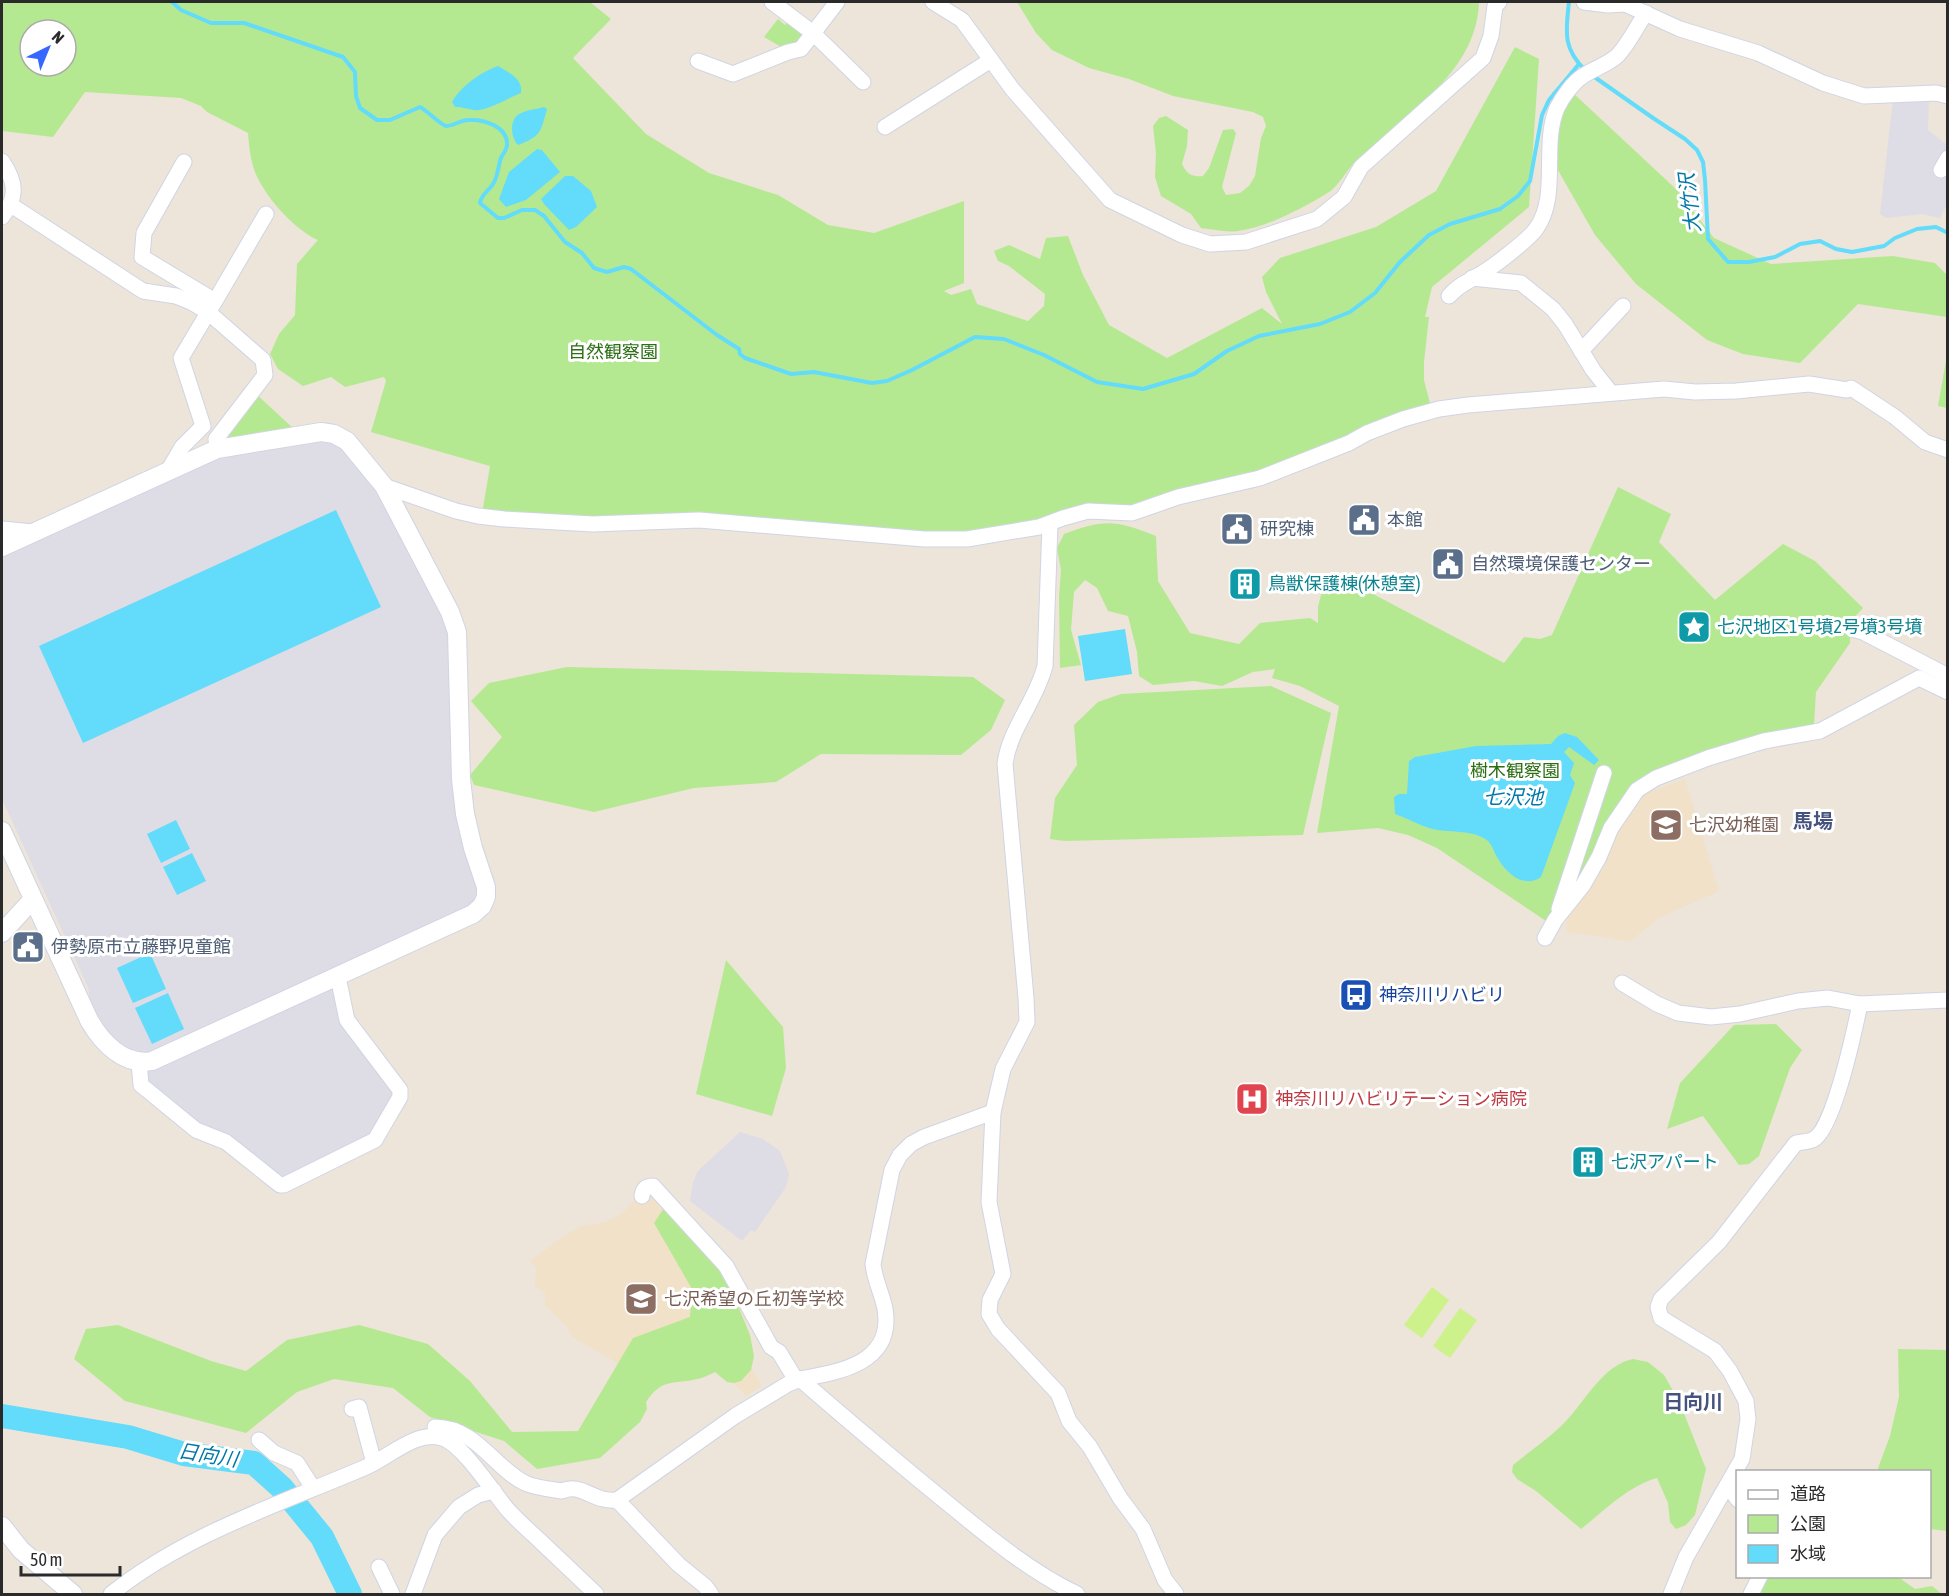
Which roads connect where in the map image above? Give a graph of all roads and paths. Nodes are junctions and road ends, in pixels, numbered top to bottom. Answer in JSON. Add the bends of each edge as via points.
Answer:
{"nodes":[{"id":1,"x":772,"y":2,"type":"edge"},
{"id":2,"x":837,"y":2,"type":"edge"},
{"id":3,"x":933,"y":2,"type":"edge"},
{"id":4,"x":1499,"y":2,"type":"edge"},
{"id":5,"x":1584,"y":2,"type":"edge"},
{"id":6,"x":1646,"y":13,"type":"junction"},
{"id":7,"x":813,"y":33,"type":"junction"},
{"id":8,"x":992,"y":60,"type":"junction"},
{"id":9,"x":698,"y":61,"type":"dead end"},
{"id":10,"x":863,"y":82,"type":"dead end"},
{"id":11,"x":1947,"y":96,"type":"edge"},
{"id":12,"x":885,"y":127,"type":"dead end"},
{"id":13,"x":2,"y":161,"type":"edge"},
{"id":14,"x":184,"y":162,"type":"dead end"},
{"id":15,"x":6,"y":211,"type":"edge"},
{"id":16,"x":266,"y":214,"type":"dead end"},
{"id":17,"x":1472,"y":278,"type":"junction"},
{"id":18,"x":1449,"y":296,"type":"dead end"},
{"id":19,"x":1623,"y":306,"type":"dead end"},
{"id":20,"x":210,"y":308,"type":"junction"},
{"id":21,"x":173,"y":340,"type":"dead end"},
{"id":22,"x":185,"y":351,"type":"junction"},
{"id":23,"x":1581,"y":351,"type":"junction"},
{"id":24,"x":1611,"y":393,"type":"junction"},
{"id":25,"x":217,"y":449,"type":"junction"},
{"id":26,"x":1947,"y":450,"type":"edge"},
{"id":27,"x":168,"y":471,"type":"junction"},
{"id":28,"x":384,"y":486,"type":"junction"},
{"id":29,"x":1050,"y":524,"type":"junction"},
{"id":30,"x":2,"y":529,"type":"edge"},
{"id":31,"x":33,"y":532,"type":"junction"},
{"id":32,"x":2,"y":547,"type":"edge"},
{"id":33,"x":1852,"y":629,"type":"dead end"},
{"id":34,"x":1947,"y":676,"type":"edge"},
{"id":35,"x":1947,"y":692,"type":"edge"},
{"id":36,"x":1604,"y":773,"type":"dead end"},
{"id":37,"x":2,"y":831,"type":"edge"},
{"id":38,"x":33,"y":899,"type":"junction"},
{"id":39,"x":1555,"y":920,"type":"junction"},
{"id":40,"x":3,"y":929,"type":"edge"},
{"id":41,"x":1545,"y":938,"type":"dead end"},
{"id":42,"x":338,"y":977,"type":"junction"},
{"id":43,"x":1622,"y":983,"type":"dead end"},
{"id":44,"x":1947,"y":1000,"type":"edge"},
{"id":45,"x":1860,"y":1004,"type":"junction"},
{"id":46,"x":139,"y":1062,"type":"junction"},
{"id":47,"x":993,"y":1113,"type":"junction"},
{"id":48,"x":642,"y":1196,"type":"dead end"},
{"id":49,"x":798,"y":1380,"type":"junction"},
{"id":50,"x":352,"y":1409,"type":"dead end"},
{"id":51,"x":416,"y":1439,"type":"junction"},
{"id":52,"x":259,"y":1440,"type":"dead end"},
{"id":53,"x":374,"y":1463,"type":"junction"},
{"id":54,"x":1736,"y":1470,"type":"edge"},
{"id":55,"x":1736,"y":1471,"type":"edge"},
{"id":56,"x":1728,"y":1486,"type":"junction"},
{"id":57,"x":306,"y":1490,"type":"junction"},
{"id":58,"x":494,"y":1491,"type":"junction"},
{"id":59,"x":1736,"y":1498,"type":"edge"},
{"id":60,"x":617,"y":1500,"type":"junction"},
{"id":61,"x":2,"y":1526,"type":"edge"},
{"id":62,"x":379,"y":1567,"type":"dead end"},
{"id":63,"x":1759,"y":1578,"type":"edge"},
{"id":64,"x":73,"y":1594,"type":"edge"},
{"id":65,"x":111,"y":1594,"type":"edge"},
{"id":66,"x":392,"y":1594,"type":"edge"},
{"id":67,"x":414,"y":1594,"type":"edge"},
{"id":68,"x":596,"y":1594,"type":"edge"},
{"id":69,"x":711,"y":1594,"type":"edge"},
{"id":70,"x":1077,"y":1594,"type":"edge"},
{"id":71,"x":1176,"y":1594,"type":"edge"},
{"id":72,"x":1671,"y":1594,"type":"edge"},
{"id":73,"x":1751,"y":1594,"type":"edge"}],
"edges":[{"from":1,"to":7,"type":"street"},
{"from":2,"to":7,"type":"street"},
{"from":3,"to":8,"type":"street","via":[[962,20]]},
{"from":4,"to":8,"type":"street","via":[[1483,58],[1361,168],[1344,197],[1317,219],[1246,242],[1210,244],[1110,201],[1013,90]]},
{"from":5,"to":6,"type":"street","via":[[1625,4]]},
{"from":6,"to":11,"type":"street","via":[[1864,96]]},
{"from":6,"to":17,"type":"street","via":[[1617,55],[1583,76],[1557,108],[1550,137],[1549,187],[1536,229],[1501,260]]},
{"from":7,"to":9,"type":"street","via":[[801,49],[733,74]]},
{"from":7,"to":10,"type":"street"},
{"from":8,"to":12,"type":"street"},
{"from":13,"to":15,"type":"street","via":[[14,186]]},
{"from":14,"to":20,"type":"street","via":[[144,233],[142,257]]},
{"from":15,"to":25,"type":"street","via":[[143,291],[191,302],[263,360],[266,375],[216,439]]},
{"from":16,"to":20,"type":"street"},
{"from":17,"to":18,"type":"street"},
{"from":17,"to":23,"type":"street","via":[[1521,283],[1553,309]]},
{"from":19,"to":23,"type":"street"},
{"from":20,"to":22,"type":"street"},
{"from":21,"to":22,"type":"street"},
{"from":22,"to":27,"type":"street","via":[[181,358],[203,426],[182,447]]},
{"from":23,"to":24,"type":"street"},
{"from":24,"to":26,"type":"street","via":[[1664,389],[1736,391],[1809,384],[1851,388],[1925,442]]},
{"from":24,"to":29,"type":"street","via":[[1434,410],[1379,428],[1260,478],[1178,497],[1132,513],[1089,511]]},
{"from":25,"to":27,"type":"street"},
{"from":25,"to":28,"type":"street","via":[[321,432],[334,434],[347,441]]},
{"from":27,"to":31,"type":"street"},
{"from":28,"to":29,"type":"street","via":[[456,511],[514,520],[593,524],[699,520],[924,539],[967,539]]},
{"from":28,"to":42,"type":"street","via":[[457,632],[461,779],[465,814],[486,897],[473,914]]},
{"from":29,"to":47,"type":"street","via":[[1045,666],[1007,749],[1005,764],[1027,1022],[1003,1069]]},
{"from":30,"to":31,"type":"street"},
{"from":31,"to":32,"type":"street"},
{"from":33,"to":34,"type":"street"},
{"from":35,"to":39,"type":"street","via":[[1919,678],[1820,731],[1764,741],[1656,778],[1637,790],[1625,805],[1583,885]]},
{"from":36,"to":39,"type":"street"},
{"from":37,"to":38,"type":"street"},
{"from":38,"to":40,"type":"street"},
{"from":38,"to":46,"type":"street","via":[[94,1029],[123,1057]]},
{"from":39,"to":41,"type":"street"},
{"from":42,"to":46,"type":"street","via":[[152,1061]]},
{"from":42,"to":46,"type":"street","via":[[347,1020],[400,1090],[400,1097],[375,1140],[284,1185],[226,1142],[196,1130],[141,1085]]},
{"from":43,"to":45,"type":"street","via":[[1667,1009],[1690,1016],[1740,1014],[1828,998]]},
{"from":44,"to":45,"type":"street"},
{"from":45,"to":54,"type":"street","via":[[1844,1075],[1822,1131],[1814,1139],[1796,1143],[1719,1242],[1661,1299],[1658,1307],[1661,1318],[1715,1351],[1746,1401],[1746,1441]]},
{"from":47,"to":49,"type":"street","via":[[924,1137],[900,1155],[892,1170],[873,1264],[885,1307],[882,1338],[866,1359],[853,1366]]},
{"from":47,"to":71,"type":"street","via":[[989,1202],[1003,1274],[990,1300],[989,1314],[998,1329],[1058,1393],[1069,1421],[1143,1529],[1165,1580]]},
{"from":48,"to":49,"type":"street","via":[[643,1190],[653,1185],[726,1266],[771,1347],[779,1352]]},
{"from":49,"to":60,"type":"street","via":[[735,1416]]},
{"from":49,"to":70,"type":"street","via":[[991,1538],[1028,1566]]},
{"from":50,"to":53,"type":"street","via":[[358,1407]]},
{"from":51,"to":53,"type":"street"},
{"from":51,"to":58,"type":"street","via":[[437,1437],[452,1443]]},
{"from":51,"to":60,"type":"street","via":[[422,1431],[439,1427],[476,1441],[527,1484],[562,1491],[581,1490],[606,1502]]},
{"from":52,"to":57,"type":"street","via":[[274,1453],[297,1463]]},
{"from":53,"to":57,"type":"street"},
{"from":55,"to":56,"type":"street"},
{"from":56,"to":59,"type":"street"},
{"from":56,"to":72,"type":"street","via":[[1690,1548]]},
{"from":57,"to":65,"type":"street","via":[[217,1530]]},
{"from":58,"to":67,"type":"street","via":[[478,1495],[459,1507],[435,1535]]},
{"from":58,"to":68,"type":"street","via":[[509,1511]]},
{"from":60,"to":69,"type":"street"},
{"from":61,"to":64,"type":"street","via":[[21,1551]]},
{"from":62,"to":66,"type":"street"},
{"from":63,"to":73,"type":"street"}]}
